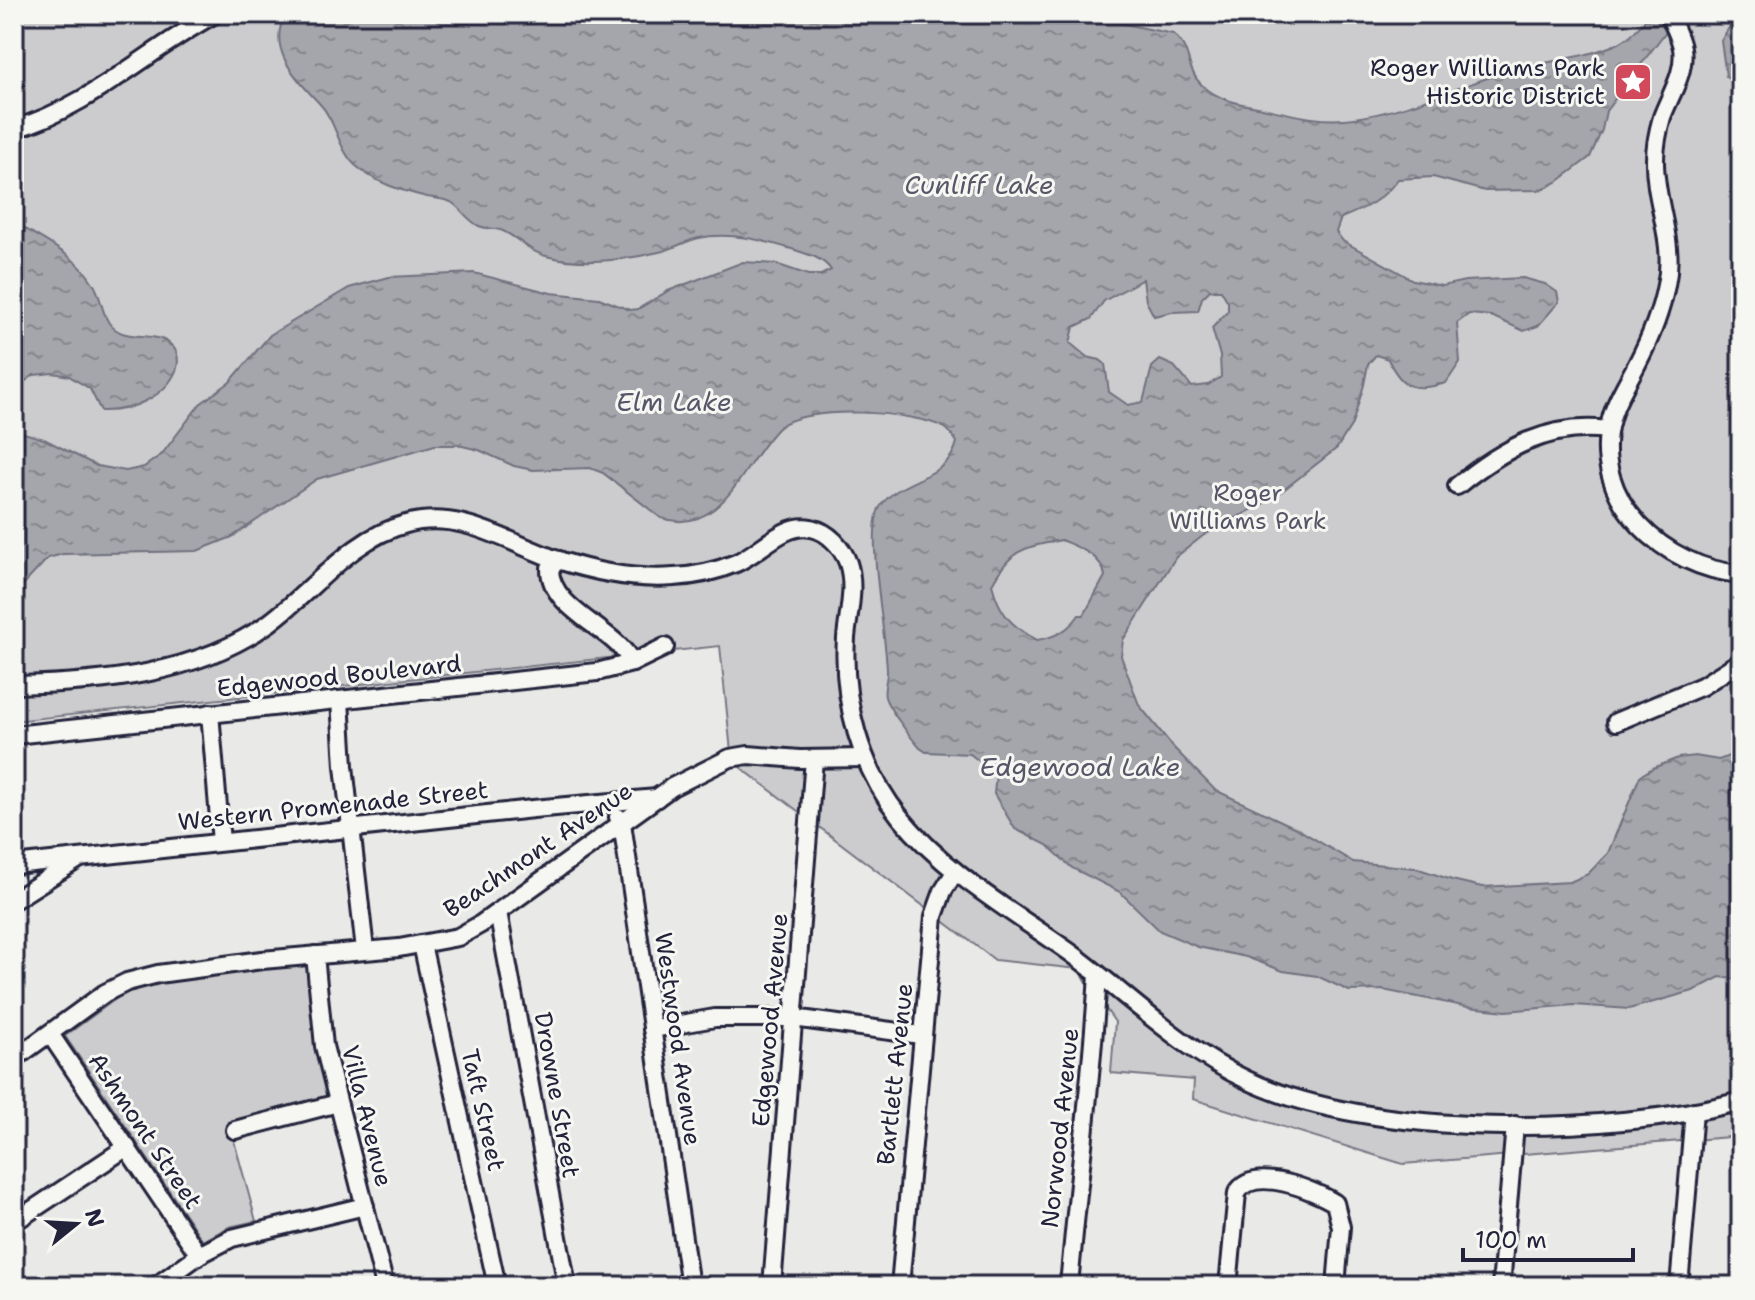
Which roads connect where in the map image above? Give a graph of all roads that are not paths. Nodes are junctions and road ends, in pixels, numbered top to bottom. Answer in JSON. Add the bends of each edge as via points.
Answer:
{"nodes":[{"id":1,"x":215,"y":14,"type":"edge"},
{"id":2,"x":1669,"y":14,"type":"edge"},
{"id":3,"x":14,"y":129,"type":"edge"},
{"id":4,"x":1608,"y":430,"type":"junction"},
{"id":5,"x":1457,"y":486,"type":"dead end"},
{"id":6,"x":559,"y":560,"type":"junction"},
{"id":7,"x":1741,"y":574,"type":"edge"},
{"id":8,"x":665,"y":647,"type":"dead end"},
{"id":9,"x":1741,"y":661,"type":"edge"},
{"id":10,"x":632,"y":663,"type":"junction"},
{"id":11,"x":14,"y":685,"type":"edge"},
{"id":12,"x":340,"y":700,"type":"junction"},
{"id":13,"x":210,"y":713,"type":"junction"},
{"id":14,"x":1616,"y":722,"type":"dead end"},
{"id":15,"x":14,"y":735,"type":"edge"},
{"id":16,"x":865,"y":758,"type":"junction"},
{"id":17,"x":814,"y":759,"type":"junction"},
{"id":18,"x":657,"y":798,"type":"junction"},
{"id":19,"x":608,"y":802,"type":"junction"},
{"id":20,"x":622,"y":823,"type":"junction"},
{"id":21,"x":352,"y":828,"type":"junction"},
{"id":22,"x":221,"y":842,"type":"junction"},
{"id":23,"x":79,"y":858,"type":"junction"},
{"id":24,"x":14,"y":865,"type":"edge"},
{"id":25,"x":955,"y":872,"type":"junction"},
{"id":26,"x":14,"y":900,"type":"edge"},
{"id":27,"x":498,"y":912,"type":"junction"},
{"id":28,"x":422,"y":944,"type":"junction"},
{"id":29,"x":365,"y":950,"type":"junction"},
{"id":30,"x":315,"y":955,"type":"junction"},
{"id":31,"x":1098,"y":974,"type":"junction"},
{"id":32,"x":793,"y":1018,"type":"junction"},
{"id":33,"x":652,"y":1029,"type":"junction"},
{"id":34,"x":50,"y":1034,"type":"junction"},
{"id":35,"x":921,"y":1035,"type":"junction"},
{"id":36,"x":14,"y":1059,"type":"edge"},
{"id":37,"x":1741,"y":1101,"type":"edge"},
{"id":38,"x":338,"y":1103,"type":"junction"},
{"id":39,"x":1694,"y":1111,"type":"junction"},
{"id":40,"x":1515,"y":1125,"type":"junction"},
{"id":41,"x":235,"y":1130,"type":"dead end"},
{"id":42,"x":127,"y":1147,"type":"junction"},
{"id":43,"x":365,"y":1206,"type":"junction"},
{"id":44,"x":14,"y":1222,"type":"edge"},
{"id":45,"x":199,"y":1255,"type":"junction"},
{"id":46,"x":156,"y":1286,"type":"edge"},
{"id":47,"x":385,"y":1286,"type":"edge"},
{"id":48,"x":497,"y":1286,"type":"edge"},
{"id":49,"x":567,"y":1286,"type":"edge"},
{"id":50,"x":690,"y":1286,"type":"edge"},
{"id":51,"x":772,"y":1286,"type":"edge"},
{"id":52,"x":900,"y":1286,"type":"edge"},
{"id":53,"x":1069,"y":1286,"type":"edge"},
{"id":54,"x":1228,"y":1286,"type":"edge"},
{"id":55,"x":1336,"y":1286,"type":"edge"},
{"id":56,"x":1501,"y":1286,"type":"edge"},
{"id":57,"x":1679,"y":1286,"type":"edge"}],
"edges":[{"from":1,"to":3,"type":"street","via":[[82,102]]},
{"from":2,"to":4,"type":"street","via":[[1682,48],[1656,148],[1669,272],[1653,329]]},
{"from":4,"to":5,"type":"street","via":[[1569,429],[1526,441],[1491,459]]},
{"from":4,"to":7,"type":"street","via":[[1611,475],[1637,523],[1682,559]]},
{"from":6,"to":10,"type":"street","via":[[550,568],[556,589]]},
{"from":6,"to":11,"type":"street","via":[[465,523],[403,524],[358,547],[280,614],[225,649],[122,676]]},
{"from":6,"to":16,"type":"street","via":[[630,576],[678,577],[737,563],[795,528],[825,534],[841,550],[850,574],[847,682]]},
{"from":8,"to":10,"type":"street","name":"Edgewood Boulevard"},
{"from":9,"to":14,"type":"street","via":[[1702,686]]},
{"from":10,"to":12,"type":"street","name":"Edgewood Boulevard","via":[[597,672]]},
{"from":12,"to":13,"type":"street","name":"Edgewood Boulevard"},
{"from":12,"to":21,"type":"street"},
{"from":13,"to":15,"type":"street","name":"Edgewood Boulevard"},
{"from":13,"to":22,"type":"street"},
{"from":16,"to":17,"type":"street","name":"Beachmont Avenue"},
{"from":16,"to":25,"type":"street","via":[[891,806]]},
{"from":17,"to":18,"type":"street","name":"Beachmont Avenue","via":[[736,756]]},
{"from":17,"to":32,"type":"street","name":"Edgewood Avenue"},
{"from":18,"to":19,"type":"street","name":"Western Promenade Street"},
{"from":18,"to":20,"type":"street","name":"Beachmont Avenue"},
{"from":19,"to":20,"type":"street","name":"Westwood Avenue"},
{"from":19,"to":21,"type":"street","name":"Western Promenade Street"},
{"from":20,"to":27,"type":"street","name":"Beachmont Avenue"},
{"from":20,"to":33,"type":"street","name":"Westwood Avenue"},
{"from":21,"to":22,"type":"street","name":"Western Promenade Street"},
{"from":21,"to":29,"type":"street"},
{"from":22,"to":23,"type":"street","name":"Western Promenade Street"},
{"from":23,"to":24,"type":"street","name":"Western Promenade Street"},
{"from":23,"to":26,"type":"street"},
{"from":25,"to":31,"type":"street"},
{"from":25,"to":35,"type":"street","name":"Bartlett Avenue","via":[[934,916]]},
{"from":27,"to":28,"type":"street","name":"Beachmont Avenue","via":[[458,937]]},
{"from":27,"to":49,"type":"street","name":"Drowne Street"},
{"from":28,"to":29,"type":"street","name":"Beachmont Avenue"},
{"from":28,"to":48,"type":"street","name":"Taft Street"},
{"from":29,"to":30,"type":"street","name":"Beachmont Avenue"},
{"from":30,"to":34,"type":"street","name":"Beachmont Avenue","via":[[168,972],[127,982]]},
{"from":30,"to":38,"type":"street","name":"Villa Avenue","via":[[324,1046]]},
{"from":31,"to":40,"type":"street","via":[[1217,1064],[1280,1095],[1373,1115]]},
{"from":31,"to":53,"type":"street","name":"Norwood Avenue"},
{"from":32,"to":33,"type":"street","via":[[715,1018]]},
{"from":32,"to":35,"type":"street"},
{"from":32,"to":51,"type":"street","name":"Edgewood Avenue"},
{"from":33,"to":50,"type":"street","name":"Westwood Avenue"},
{"from":34,"to":36,"type":"street","name":"Beachmont Avenue"},
{"from":34,"to":42,"type":"street","name":"Ashmont Street"},
{"from":35,"to":52,"type":"street","name":"Bartlett Avenue"},
{"from":37,"to":39,"type":"street"},
{"from":38,"to":41,"type":"street"},
{"from":38,"to":43,"type":"street","name":"Villa Avenue"},
{"from":39,"to":40,"type":"street"},
{"from":39,"to":57,"type":"street"},
{"from":40,"to":56,"type":"street"},
{"from":42,"to":44,"type":"street"},
{"from":42,"to":45,"type":"street","name":"Ashmont Street"},
{"from":43,"to":45,"type":"street","via":[[232,1238]]},
{"from":43,"to":47,"type":"street","name":"Villa Avenue"},
{"from":45,"to":46,"type":"street"},
{"from":54,"to":55,"type":"street","via":[[1237,1193],[1262,1180],[1316,1191],[1335,1203],[1341,1227]]}]}
